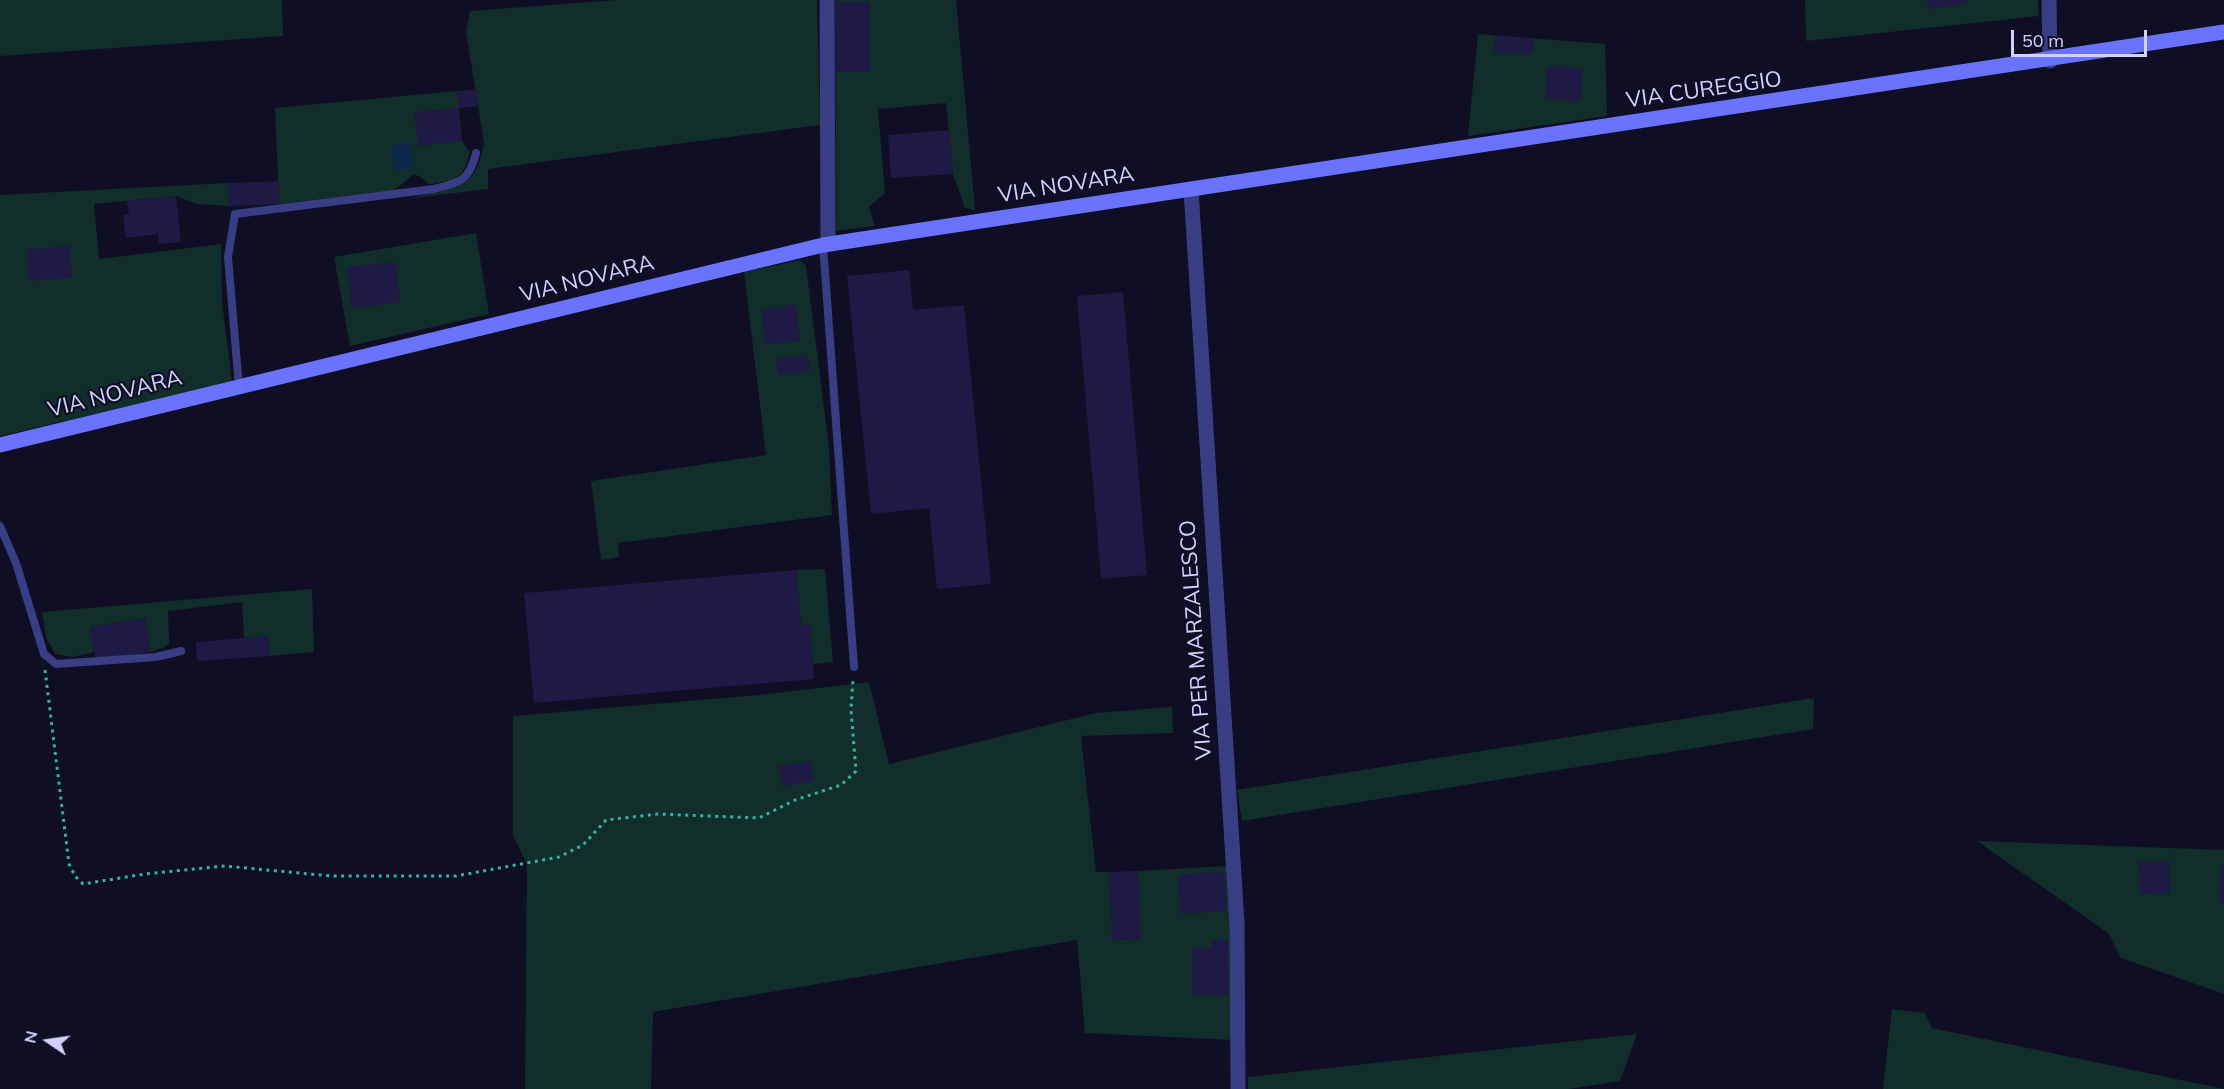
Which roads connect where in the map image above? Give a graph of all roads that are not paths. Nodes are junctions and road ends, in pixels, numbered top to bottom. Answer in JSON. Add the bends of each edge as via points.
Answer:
{"nodes":[{"id":1,"x":827,"y":0,"type":"edge"},
{"id":2,"x":2049,"y":0,"type":"edge"},
{"id":3,"x":2224,"y":32,"type":"edge"},
{"id":4,"x":2050,"y":61,"type":"junction"},
{"id":5,"x":476,"y":153,"type":"dead end"},
{"id":6,"x":1191,"y":189,"type":"junction"},
{"id":7,"x":826,"y":244,"type":"junction"},
{"id":8,"x":239,"y":387,"type":"junction"},
{"id":9,"x":0,"y":445,"type":"edge"},
{"id":10,"x":0,"y":526,"type":"edge"},
{"id":11,"x":181,"y":651,"type":"dead end"},
{"id":12,"x":854,"y":666,"type":"road end"},
{"id":13,"x":1238,"y":1089,"type":"edge"}],
"edges":[{"from":1,"to":7,"type":"street"},
{"from":2,"to":4,"type":"street"},
{"from":3,"to":4,"type":"main road","name":"VIA CUREGGIO"},
{"from":4,"to":6,"type":"main road","name":"VIA CUREGGIO"},
{"from":5,"to":8,"type":"lane","via":[[471,171],[459,182],[434,189],[235,214],[228,257]]},
{"from":6,"to":7,"type":"main road","name":"VIA NOVARA"},
{"from":6,"to":13,"type":"street","name":"VIA PER MARZALESCO","via":[[1237,923]]},
{"from":7,"to":8,"type":"main road","name":"VIA NOVARA"},
{"from":7,"to":12,"type":"lane"},
{"from":8,"to":9,"type":"main road","name":"VIA NOVARA"},
{"from":10,"to":11,"type":"lane","via":[[45,654],[56,664],[156,657]]}]}
